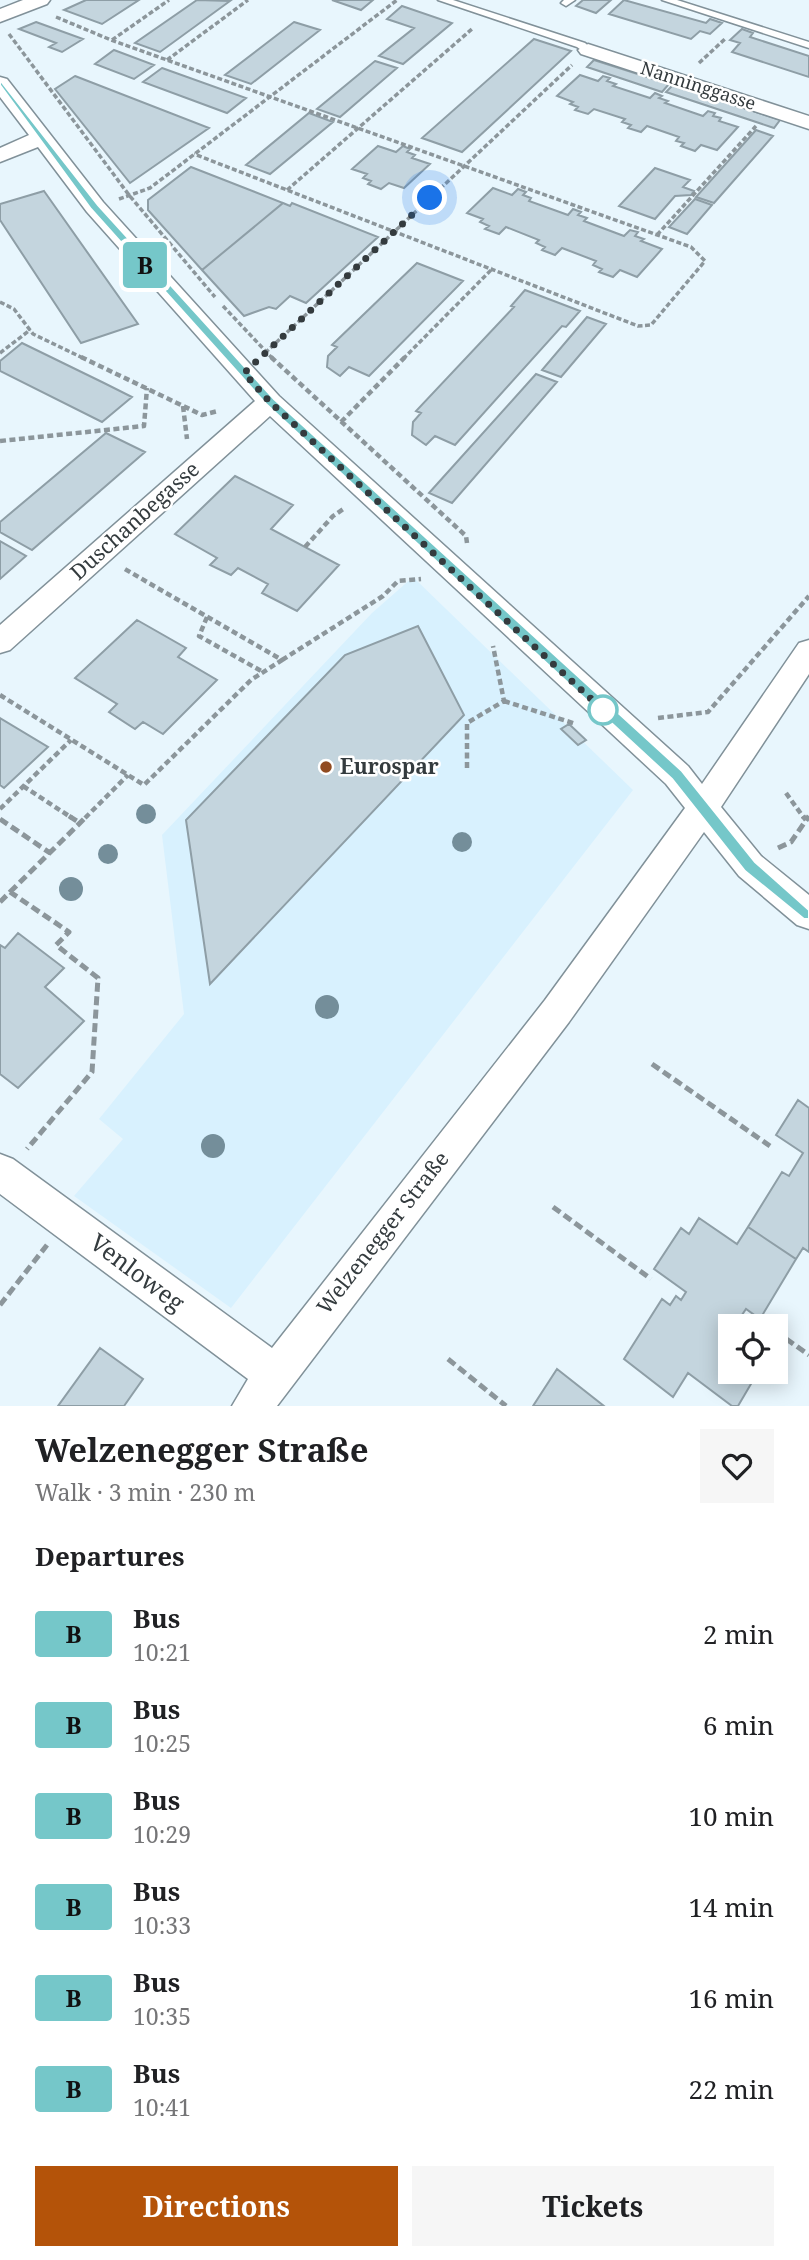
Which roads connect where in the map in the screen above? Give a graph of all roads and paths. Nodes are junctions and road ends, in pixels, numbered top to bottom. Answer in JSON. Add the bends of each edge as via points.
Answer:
{"nodes":[{"id":1,"x":169,"y":0,"type":"edge"},
{"id":2,"x":248,"y":0,"type":"edge"},
{"id":3,"x":397,"y":0,"type":"edge"},
{"id":4,"x":443,"y":0,"type":"edge"},
{"id":5,"x":667,"y":0,"type":"edge"},
{"id":6,"x":33,"y":3,"type":"edge"},
{"id":7,"x":489,"y":15,"type":"junction"},
{"id":8,"x":738,"y":23,"type":"junction"},
{"id":9,"x":4,"y":24,"type":"edge"},
{"id":10,"x":111,"y":40,"type":"junction"},
{"id":11,"x":809,"y":45,"type":"edge"},
{"id":12,"x":588,"y":50,"type":"junction"},
{"id":13,"x":167,"y":60,"type":"junction"},
{"id":14,"x":675,"y":79,"type":"junction"},
{"id":15,"x":0,"y":83,"type":"edge"},
{"id":16,"x":269,"y":97,"type":"junction"},
{"id":17,"x":809,"y":122,"type":"edge"},
{"id":18,"x":757,"y":125,"type":"dead end"},
{"id":19,"x":358,"y":129,"type":"junction"},
{"id":20,"x":41,"y":137,"type":"junction"},
{"id":21,"x":194,"y":154,"type":"junction"},
{"id":22,"x":0,"y":156,"type":"edge"},
{"id":23,"x":464,"y":166,"type":"junction"},
{"id":24,"x":287,"y":190,"type":"junction"},
{"id":25,"x":129,"y":195,"type":"junction"},
{"id":26,"x":95,"y":207,"type":"junction"},
{"id":27,"x":396,"y":231,"type":"junction"},
{"id":28,"x":657,"y":235,"type":"junction"},
{"id":29,"x":493,"y":268,"type":"junction"},
{"id":30,"x":0,"y":302,"type":"edge"},
{"id":31,"x":30,"y":330,"type":"junction"},
{"id":32,"x":0,"y":352,"type":"edge"},
{"id":33,"x":267,"y":352,"type":"junction"},
{"id":34,"x":244,"y":373,"type":"junction"},
{"id":35,"x":147,"y":388,"type":"junction"},
{"id":36,"x":270,"y":402,"type":"junction"},
{"id":37,"x":341,"y":422,"type":"junction"},
{"id":38,"x":0,"y":441,"type":"edge"},
{"id":39,"x":318,"y":446,"type":"junction"},
{"id":40,"x":355,"y":502,"type":"dead end"},
{"id":41,"x":304,"y":547,"type":"dead end"},
{"id":42,"x":98,"y":554,"type":"junction"},
{"id":43,"x":467,"y":555,"type":"dead end"},
{"id":44,"x":426,"y":578,"type":"dead end"},
{"id":45,"x":809,"y":596,"type":"edge"},
{"id":46,"x":207,"y":617,"type":"junction"},
{"id":47,"x":0,"y":642,"type":"edge"},
{"id":48,"x":493,"y":645,"type":"dead end"},
{"id":49,"x":809,"y":651,"type":"edge"},
{"id":50,"x":282,"y":660,"type":"junction"},
{"id":51,"x":263,"y":672,"type":"junction"},
{"id":52,"x":0,"y":695,"type":"edge"},
{"id":53,"x":505,"y":701,"type":"junction"},
{"id":54,"x":653,"y":719,"type":"dead end"},
{"id":55,"x":576,"y":724,"type":"dead end"},
{"id":56,"x":71,"y":740,"type":"junction"},
{"id":57,"x":467,"y":768,"type":"dead end"},
{"id":58,"x":128,"y":775,"type":"junction"},
{"id":59,"x":23,"y":786,"type":"junction"},
{"id":60,"x":786,"y":793,"type":"dead end"},
{"id":61,"x":0,"y":808,"type":"edge"},
{"id":62,"x":703,"y":808,"type":"junction"},
{"id":63,"x":808,"y":818,"type":"edge"},
{"id":64,"x":0,"y":819,"type":"edge"},
{"id":65,"x":80,"y":823,"type":"junction"},
{"id":66,"x":778,"y":848,"type":"dead end"},
{"id":67,"x":50,"y":853,"type":"junction"},
{"id":68,"x":10,"y":892,"type":"junction"},
{"id":69,"x":0,"y":902,"type":"edge"},
{"id":70,"x":809,"y":915,"type":"edge"},
{"id":71,"x":652,"y":1064,"type":"dead end"},
{"id":72,"x":770,"y":1146,"type":"dead end"},
{"id":73,"x":2,"y":1173,"type":"edge"},
{"id":74,"x":553,"y":1207,"type":"dead end"},
{"id":75,"x":67,"y":1221,"type":"junction"},
{"id":76,"x":651,"y":1279,"type":"dead end"},
{"id":77,"x":0,"y":1305,"type":"edge"},
{"id":78,"x":788,"y":1340,"type":"edge"},
{"id":79,"x":809,"y":1355,"type":"edge"},
{"id":80,"x":448,"y":1359,"type":"dead end"},
{"id":81,"x":274,"y":1374,"type":"junction"},
{"id":82,"x":252,"y":1406,"type":"edge"},
{"id":83,"x":506,"y":1406,"type":"edge"}],
"edges":[{"from":1,"to":10,"type":"path"},
{"from":2,"to":13,"type":"path"},
{"from":3,"to":16,"type":"path"},
{"from":4,"to":7,"type":"lane"},
{"from":5,"to":8,"type":"lane"},
{"from":6,"to":9,"type":"street"},
{"from":6,"to":10,"type":"path"},
{"from":7,"to":12,"type":"lane"},
{"from":7,"to":19,"type":"path"},
{"from":8,"to":11,"type":"lane"},
{"from":8,"to":14,"type":"path","via":[[704,60]]},
{"from":9,"to":25,"type":"path"},
{"from":10,"to":13,"type":"path"},
{"from":12,"to":14,"type":"street","name":"Nanninggasse"},
{"from":12,"to":23,"type":"path"},
{"from":13,"to":16,"type":"path"},
{"from":14,"to":17,"type":"street","name":"Nanninggasse"},
{"from":15,"to":20,"type":"street"},
{"from":16,"to":19,"type":"path"},
{"from":16,"to":21,"type":"path"},
{"from":18,"to":28,"type":"path"},
{"from":19,"to":23,"type":"path"},
{"from":19,"to":24,"type":"path"},
{"from":20,"to":22,"type":"street"},
{"from":20,"to":26,"type":"street"},
{"from":21,"to":24,"type":"path"},
{"from":21,"to":25,"type":"path","via":[[150,188]]},
{"from":23,"to":27,"type":"path"},
{"from":23,"to":28,"type":"path"},
{"from":24,"to":27,"type":"path"},
{"from":25,"to":26,"type":"path"},
{"from":25,"to":33,"type":"path"},
{"from":26,"to":34,"type":"street"},
{"from":27,"to":29,"type":"path"},
{"from":27,"to":33,"type":"path"},
{"from":28,"to":29,"type":"path","via":[[691,247],[705,261],[651,325],[638,326]]},
{"from":29,"to":37,"type":"path"},
{"from":30,"to":31,"type":"path","via":[[14,309]]},
{"from":31,"to":32,"type":"path"},
{"from":31,"to":35,"type":"path"},
{"from":33,"to":34,"type":"path"},
{"from":33,"to":37,"type":"path"},
{"from":34,"to":36,"type":"street"},
{"from":35,"to":36,"type":"path","via":[[202,415]]},
{"from":35,"to":38,"type":"path","via":[[144,426]]},
{"from":36,"to":39,"type":"street"},
{"from":36,"to":42,"type":"street","name":"Duschanbegasse"},
{"from":37,"to":39,"type":"path"},
{"from":37,"to":43,"type":"path","via":[[466,536]]},
{"from":39,"to":62,"type":"street","via":[[677,775]]},
{"from":40,"to":41,"type":"path","via":[[333,516]]},
{"from":42,"to":46,"type":"path"},
{"from":42,"to":47,"type":"street","name":"Duschanbegasse"},
{"from":44,"to":50,"type":"path","via":[[398,581],[383,596]]},
{"from":45,"to":54,"type":"path","via":[[708,712]]},
{"from":46,"to":50,"type":"path"},
{"from":46,"to":51,"type":"path","via":[[199,636]]},
{"from":48,"to":53,"type":"path"},
{"from":49,"to":62,"type":"street","name":"Welzenegger Straße"},
{"from":50,"to":51,"type":"path"},
{"from":51,"to":58,"type":"path","via":[[144,785]]},
{"from":52,"to":56,"type":"path"},
{"from":53,"to":55,"type":"path"},
{"from":53,"to":57,"type":"path","via":[[467,723]]},
{"from":56,"to":58,"type":"path"},
{"from":56,"to":59,"type":"path"},
{"from":58,"to":65,"type":"path"},
{"from":59,"to":61,"type":"path"},
{"from":59,"to":65,"type":"path"},
{"from":60,"to":63,"type":"path"},
{"from":62,"to":70,"type":"street","via":[[750,866]]},
{"from":62,"to":81,"type":"street","name":"Welzenegger Straße","via":[[557,1012]]},
{"from":63,"to":66,"type":"path","via":[[791,842]]},
{"from":64,"to":67,"type":"path"},
{"from":65,"to":67,"type":"path"},
{"from":67,"to":68,"type":"path"},
{"from":68,"to":69,"type":"path"},
{"from":68,"to":73,"type":"path","via":[[69,932],[56,945],[98,978],[92,1072]]},
{"from":71,"to":72,"type":"path"},
{"from":73,"to":75,"type":"street","name":"Venloweg"},
{"from":74,"to":76,"type":"path"},
{"from":75,"to":77,"type":"path"},
{"from":75,"to":81,"type":"street","name":"Venloweg"},
{"from":78,"to":79,"type":"path"},
{"from":80,"to":83,"type":"path"},
{"from":81,"to":82,"type":"street","name":"Welzenegger Straße"}]}
